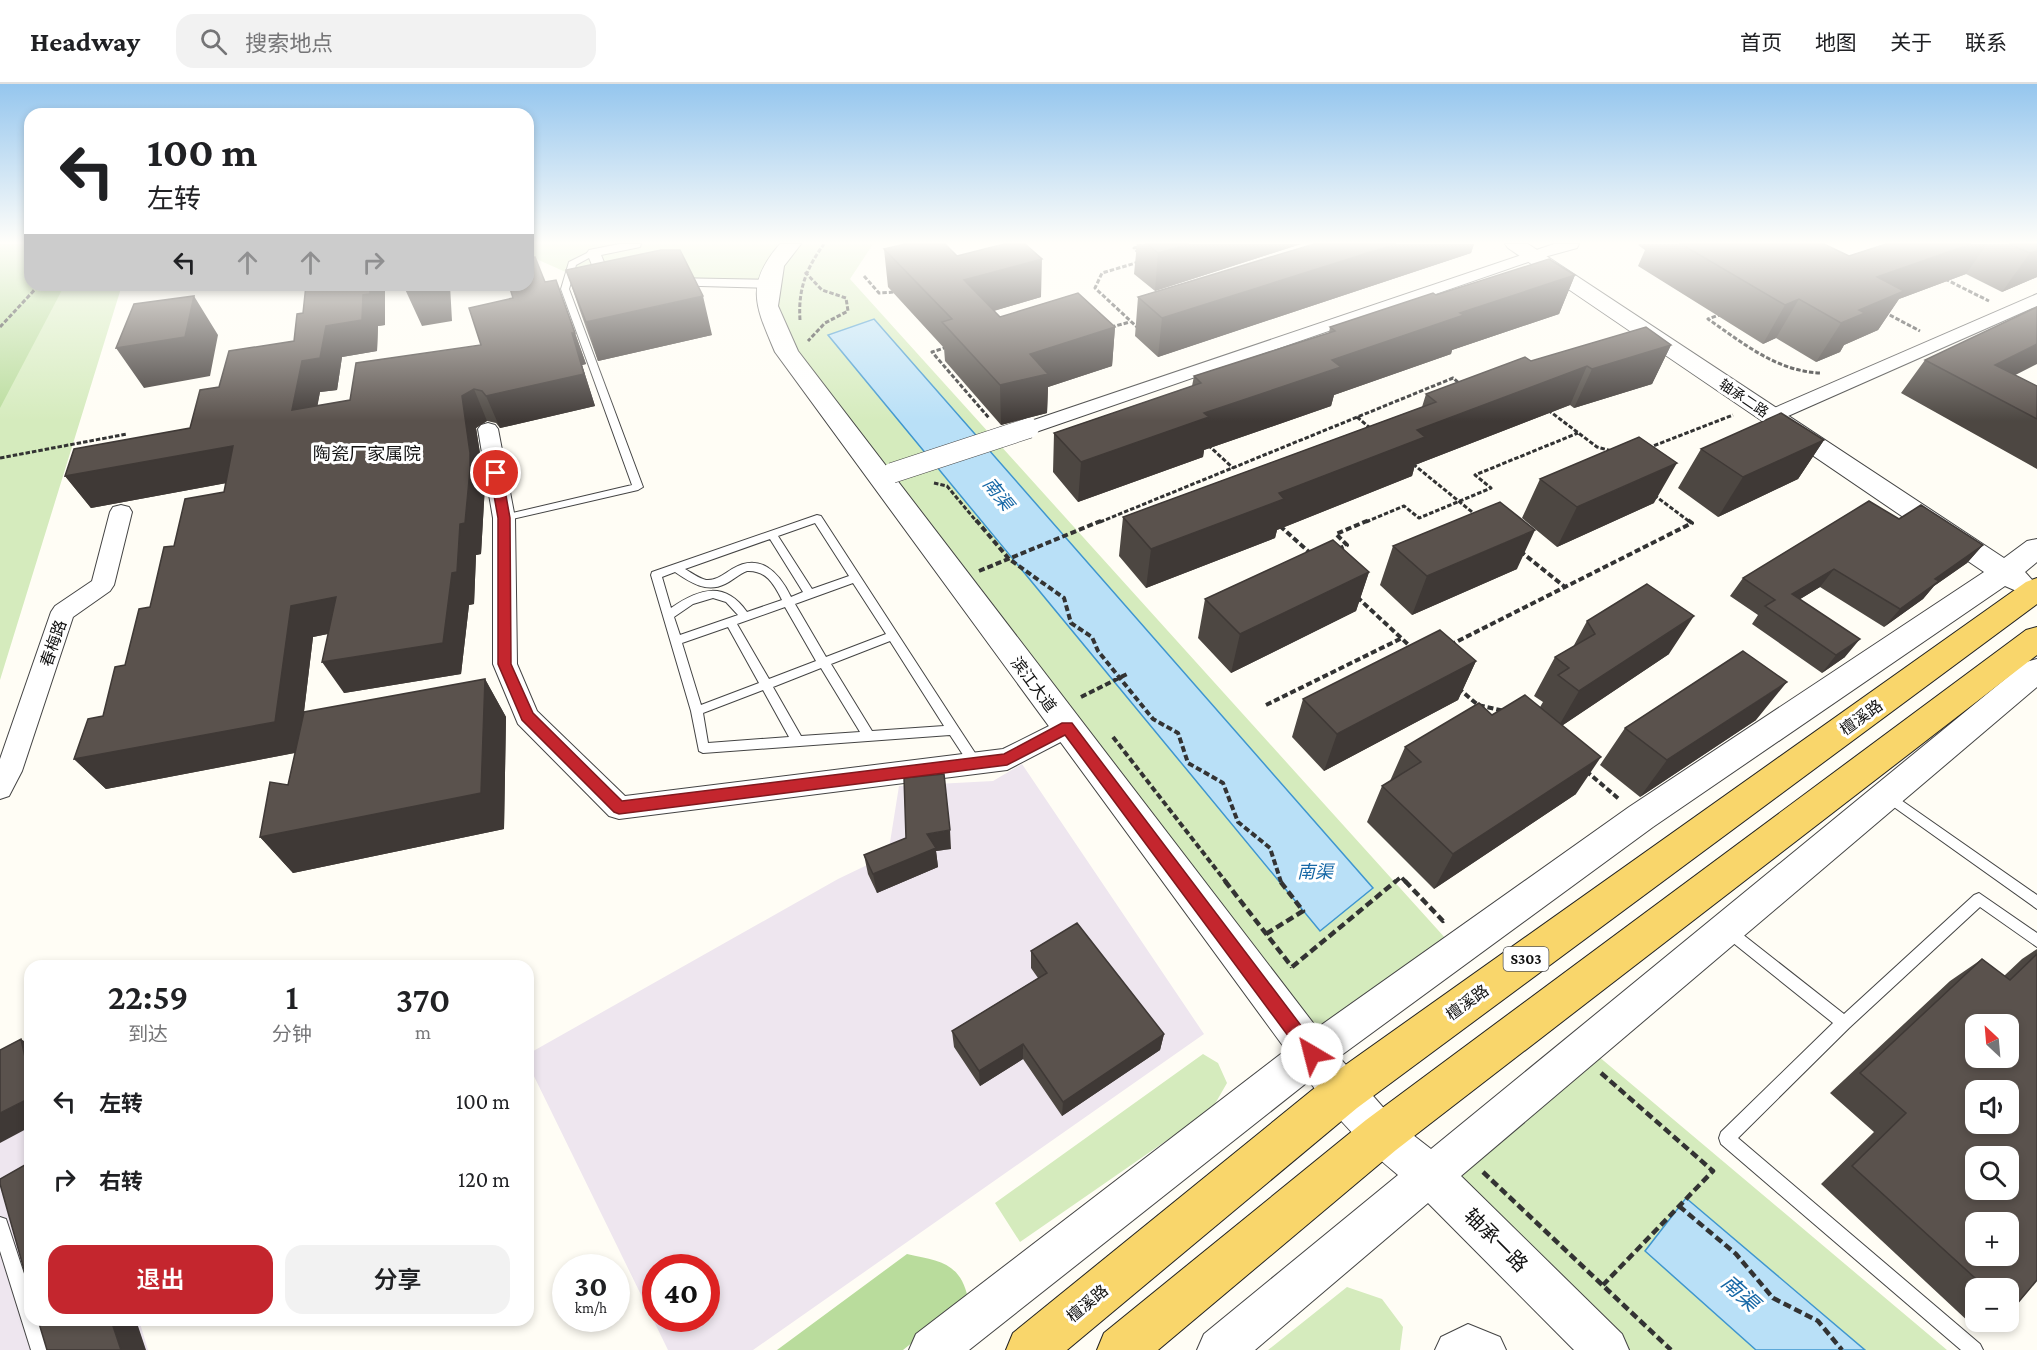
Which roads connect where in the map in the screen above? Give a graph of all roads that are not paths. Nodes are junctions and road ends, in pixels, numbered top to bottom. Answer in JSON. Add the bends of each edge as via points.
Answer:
{"nodes":[{"id":1,"x":570,"y":303,"type":"edge"},
{"id":2,"x":768,"y":303,"type":"edge"},
{"id":3,"x":1374,"y":303,"type":"edge"},
{"id":4,"x":1603,"y":303,"type":"edge"},
{"id":5,"x":2027,"y":303,"type":"edge"},
{"id":6,"x":1764,"y":411,"type":"junction"},
{"id":7,"x":488,"y":429,"type":"dead end"},
{"id":8,"x":886,"y":476,"type":"junction"},
{"id":9,"x":121,"y":512,"type":"dead end"},
{"id":10,"x":504,"y":518,"type":"junction"},
{"id":11,"x":772,"y":534,"type":"junction"},
{"id":12,"x":2037,"y":548,"type":"edge"},
{"id":13,"x":677,"y":568,"type":"junction"},
{"id":14,"x":856,"y":578,"type":"junction"},
{"id":15,"x":2026,"y":584,"type":"edge"},
{"id":16,"x":810,"y":595,"type":"junction"},
{"id":17,"x":787,"y":603,"type":"junction"},
{"id":18,"x":668,"y":616,"type":"junction"},
{"id":19,"x":746,"y":618,"type":"junction"},
{"id":20,"x":731,"y":623,"type":"junction"},
{"id":21,"x":893,"y":636,"type":"junction"},
{"id":22,"x":2037,"y":638,"type":"edge"},
{"id":23,"x":676,"y":641,"type":"junction"},
{"id":24,"x":823,"y":662,"type":"junction"},
{"id":25,"x":2037,"y":670,"type":"edge"},
{"id":26,"x":766,"y":684,"type":"junction"},
{"id":27,"x":697,"y":711,"type":"junction"},
{"id":28,"x":1067,"y":727,"type":"junction"},
{"id":29,"x":954,"y":730,"type":"junction"},
{"id":30,"x":869,"y":736,"type":"junction"},
{"id":31,"x":798,"y":741,"type":"junction"},
{"id":32,"x":975,"y":763,"type":"junction"},
{"id":33,"x":0,"y":789,"type":"edge"},
{"id":34,"x":1887,"y":795,"type":"junction"},
{"id":35,"x":2037,"y":903,"type":"edge"},
{"id":36,"x":1725,"y":929,"type":"junction"},
{"id":37,"x":2037,"y":940,"type":"edge"},
{"id":38,"x":1844,"y":1023,"type":"junction"},
{"id":39,"x":1312,"y":1054,"type":"junction"},
{"id":40,"x":1342,"y":1093,"type":"junction"},
{"id":41,"x":1381,"y":1135,"type":"junction"},
{"id":42,"x":1444,"y":1162,"type":"junction"},
{"id":43,"x":0,"y":1225,"type":"edge"},
{"id":44,"x":1002,"y":1295,"type":"junction"},
{"id":45,"x":24,"y":1300,"type":"edge"},
{"id":46,"x":32,"y":1326,"type":"edge"},
{"id":47,"x":40,"y":1350,"type":"edge"},
{"id":48,"x":932,"y":1350,"type":"edge"},
{"id":49,"x":963,"y":1350,"type":"edge"},
{"id":50,"x":1030,"y":1350,"type":"edge"},
{"id":51,"x":1121,"y":1350,"type":"edge"},
{"id":52,"x":1220,"y":1350,"type":"edge"},
{"id":53,"x":1454,"y":1350,"type":"edge"},
{"id":54,"x":1486,"y":1350,"type":"edge"},
{"id":55,"x":1606,"y":1350,"type":"edge"},
{"id":56,"x":1974,"y":1350,"type":"edge"}],
"edges":[{"from":1,"to":10,"type":"lane","via":[[638,487]]},
{"from":2,"to":8,"type":"street","name":"滨江大道","via":[[787,352]]},
{"from":3,"to":8,"type":"street","bridge":true},
{"from":4,"to":6,"type":"street","name":"轴承二路"},
{"from":5,"to":6,"type":"street"},
{"from":6,"to":15,"type":"street","name":"轴承二路"},
{"from":7,"to":10,"type":"street"},
{"from":8,"to":28,"type":"street","name":"滨江大道"},
{"from":9,"to":33,"type":"street","name":"春梅路","via":[[102,585],[63,612]]},
{"from":10,"to":32,"type":"street","via":[[505,664],[527,717],[619,808]]},
{"from":11,"to":13,"type":"lane"},
{"from":11,"to":14,"type":"lane","via":[[817,518]]},
{"from":11,"to":16,"type":"lane"},
{"from":12,"to":15,"type":"street"},
{"from":13,"to":17,"type":"lane","via":[[692,580],[713,584],[742,569],[755,567],[774,576]]},
{"from":13,"to":18,"type":"lane","via":[[656,575]]},
{"from":14,"to":16,"type":"lane"},
{"from":14,"to":21,"type":"lane"},
{"from":15,"to":39,"type":"street","via":[[1623,807]]},
{"from":15,"to":40,"type":"main road","name":"檀溪路","number":"S303"},
{"from":16,"to":17,"type":"lane"},
{"from":17,"to":19,"type":"lane"},
{"from":17,"to":24,"type":"lane"},
{"from":18,"to":19,"type":"lane","via":[[686,601],[710,594],[730,599]]},
{"from":18,"to":23,"type":"lane"},
{"from":19,"to":20,"type":"lane"},
{"from":20,"to":23,"type":"lane"},
{"from":20,"to":26,"type":"lane"},
{"from":21,"to":24,"type":"lane"},
{"from":21,"to":29,"type":"lane"},
{"from":22,"to":41,"type":"main road"},
{"from":23,"to":27,"type":"lane"},
{"from":24,"to":26,"type":"lane"},
{"from":24,"to":30,"type":"lane"},
{"from":25,"to":34,"type":"street"},
{"from":26,"to":27,"type":"lane"},
{"from":26,"to":31,"type":"lane"},
{"from":27,"to":31,"type":"lane","via":[[703,748]]},
{"from":28,"to":32,"type":"street","via":[[1007,759]]},
{"from":28,"to":39,"type":"street","name":"滨江大道"},
{"from":29,"to":30,"type":"lane"},
{"from":29,"to":32,"type":"lane"},
{"from":30,"to":31,"type":"lane"},
{"from":34,"to":35,"type":"lane"},
{"from":34,"to":36,"type":"street"},
{"from":36,"to":38,"type":"lane"},
{"from":36,"to":42,"type":"street"},
{"from":37,"to":38,"type":"lane","via":[[1979,899]]},
{"from":38,"to":56,"type":"lane","via":[[1727,1138]]},
{"from":39,"to":40,"type":"street","name":"滨江大道"},
{"from":39,"to":44,"type":"street"},
{"from":40,"to":41,"type":"street","name":"滨江大道"},
{"from":40,"to":50,"type":"main road","name":"檀溪路","number":"S303"},
{"from":41,"to":42,"type":"street","name":"轴承一路"},
{"from":41,"to":51,"type":"main road"},
{"from":42,"to":52,"type":"street"},
{"from":42,"to":55,"type":"street","name":"轴承一路"},
{"from":43,"to":45,"type":"lane"},
{"from":44,"to":48,"type":"street"},
{"from":44,"to":49,"type":"street"},
{"from":46,"to":47,"type":"lane"},
{"from":53,"to":54,"type":"street","via":[[1468,1342]]}]}
